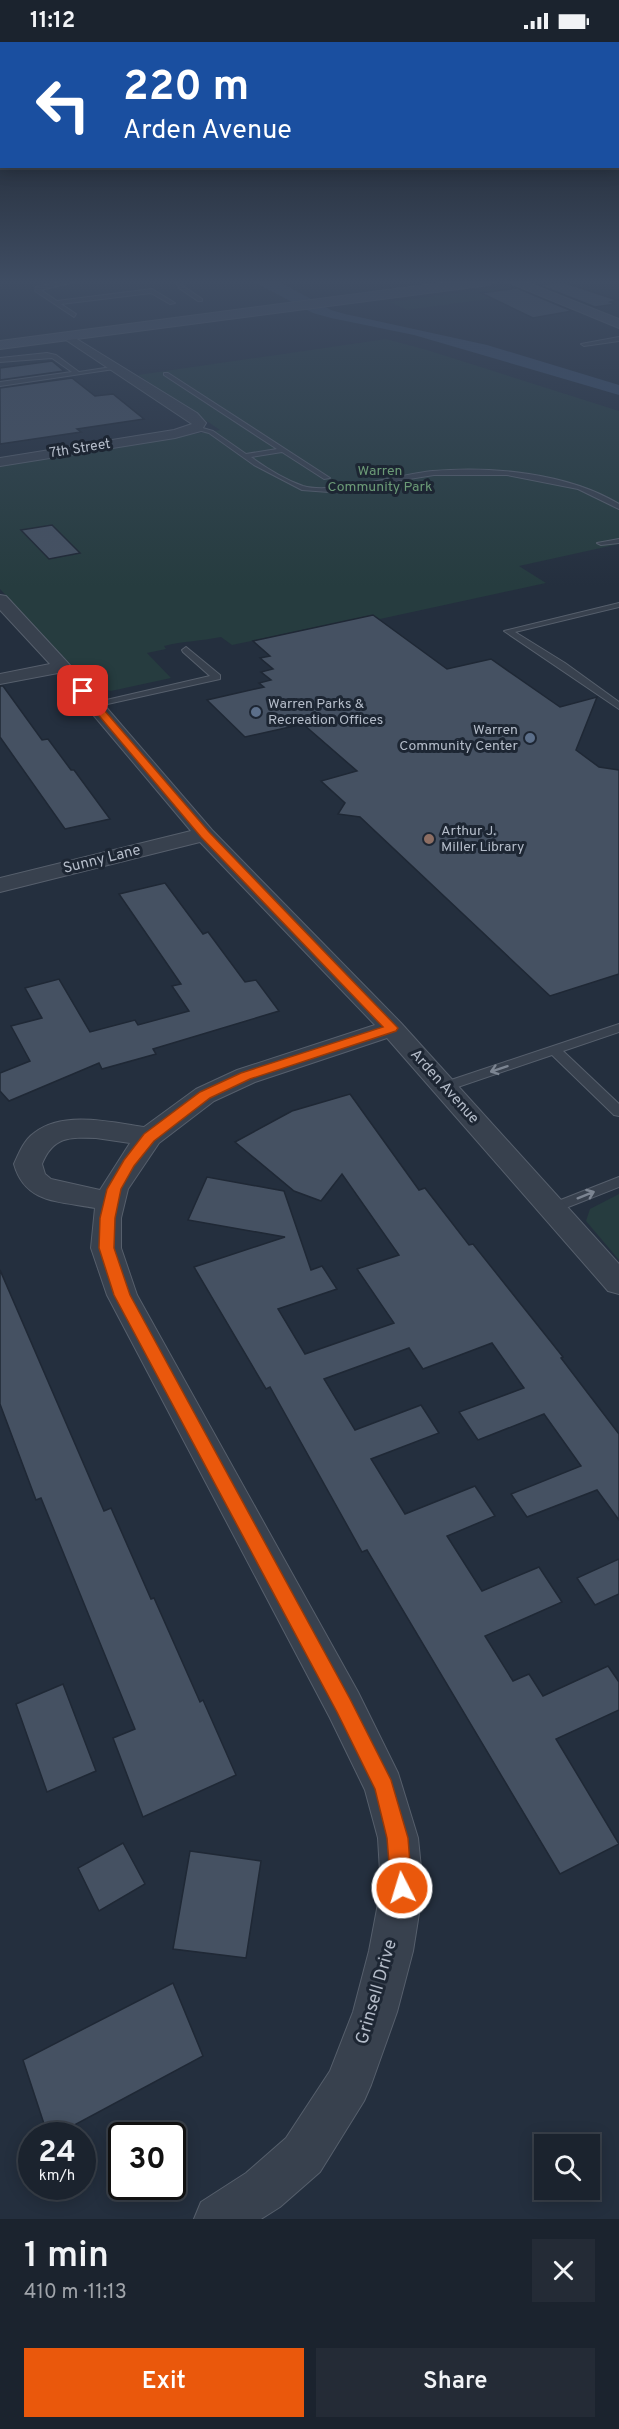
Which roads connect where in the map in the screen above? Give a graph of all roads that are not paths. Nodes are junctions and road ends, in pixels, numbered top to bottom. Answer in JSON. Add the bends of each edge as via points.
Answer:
{"nodes":[{"id":1,"x":140,"y":383,"type":"edge"},
{"id":2,"x":179,"y":383,"type":"edge"},
{"id":3,"x":196,"y":428,"type":"junction"},
{"id":4,"x":282,"y":450,"type":"junction"},
{"id":5,"x":245,"y":456,"type":"junction"},
{"id":6,"x":0,"y":462,"type":"edge"},
{"id":7,"x":326,"y":478,"type":"dead end"},
{"id":8,"x":619,"y":507,"type":"edge"},
{"id":9,"x":619,"y":541,"type":"edge"},
{"id":10,"x":601,"y":543,"type":"dead end"},
{"id":11,"x":0,"y":600,"type":"edge"},
{"id":12,"x":619,"y":605,"type":"edge"},
{"id":13,"x":186,"y":650,"type":"dead end"},
{"id":14,"x":62,"y":667,"type":"junction"},
{"id":15,"x":0,"y":679,"type":"edge"},
{"id":16,"x":94,"y":704,"type":"junction"},
{"id":17,"x":619,"y":706,"type":"edge"},
{"id":18,"x":205,"y":834,"type":"junction"},
{"id":19,"x":0,"y":885,"type":"edge"},
{"id":20,"x":392,"y":1028,"type":"junction"},
{"id":21,"x":619,"y":1028,"type":"edge"},
{"id":22,"x":554,"y":1050,"type":"junction"},
{"id":23,"x":444,"y":1087,"type":"junction"},
{"id":24,"x":616,"y":1105,"type":"edge"},
{"id":25,"x":149,"y":1137,"type":"junction"},
{"id":26,"x":619,"y":1182,"type":"edge"},
{"id":27,"x":111,"y":1202,"type":"junction"},
{"id":28,"x":553,"y":1208,"type":"junction"},
{"id":29,"x":619,"y":1283,"type":"edge"},
{"id":30,"x":218,"y":2219,"type":"edge"}],
"edges":[{"from":1,"to":3,"type":"street","via":[[192,416],[199,423]]},
{"from":2,"to":4,"type":"lane"},
{"from":3,"to":5,"type":"lane","via":[[211,432]]},
{"from":3,"to":6,"type":"street","name":"7th Street"},
{"from":4,"to":5,"type":"lane"},
{"from":4,"to":7,"type":"lane"},
{"from":5,"to":8,"type":"lane","via":[[290,483],[314,490],[434,473],[487,472],[529,475],[580,487]]},
{"from":9,"to":10,"type":"lane"},
{"from":11,"to":14,"type":"street","name":"Arden Avenue"},
{"from":12,"to":17,"type":"lane","via":[[508,631]]},
{"from":13,"to":16,"type":"lane","via":[[217,678]]},
{"from":14,"to":15,"type":"street"},
{"from":14,"to":16,"type":"street","name":"Arden Avenue"},
{"from":16,"to":18,"type":"street","name":"Arden Avenue"},
{"from":18,"to":19,"type":"street","name":"Sunny Lane"},
{"from":18,"to":20,"type":"street","name":"Arden Avenue"},
{"from":20,"to":23,"type":"street","name":"Arden Avenue"},
{"from":20,"to":25,"type":"street","name":"Grinsell Drive","via":[[246,1076],[205,1095]]},
{"from":21,"to":22,"type":"lane"},
{"from":22,"to":23,"type":"lane","one_way":true},
{"from":22,"to":24,"type":"lane"},
{"from":23,"to":28,"type":"street","name":"Arden Avenue"},
{"from":25,"to":27,"type":"street","name":"Grinsell Drive","via":[[129,1163]]},
{"from":25,"to":27,"type":"street","via":[[72,1129],[47,1136],[36,1147],[28,1164],[32,1178],[42,1187]]},
{"from":28,"to":26,"type":"lane","one_way":true},
{"from":27,"to":30,"type":"street","name":"Grinsell Drive","via":[[106,1248],[122,1295],[344,1705],[384,1787],[398,1838],[402,1888],[391,1951],[375,2012],[348,2085],[303,2156],[263,2190]]},
{"from":28,"to":29,"type":"street","name":"Arden Avenue"}]}
